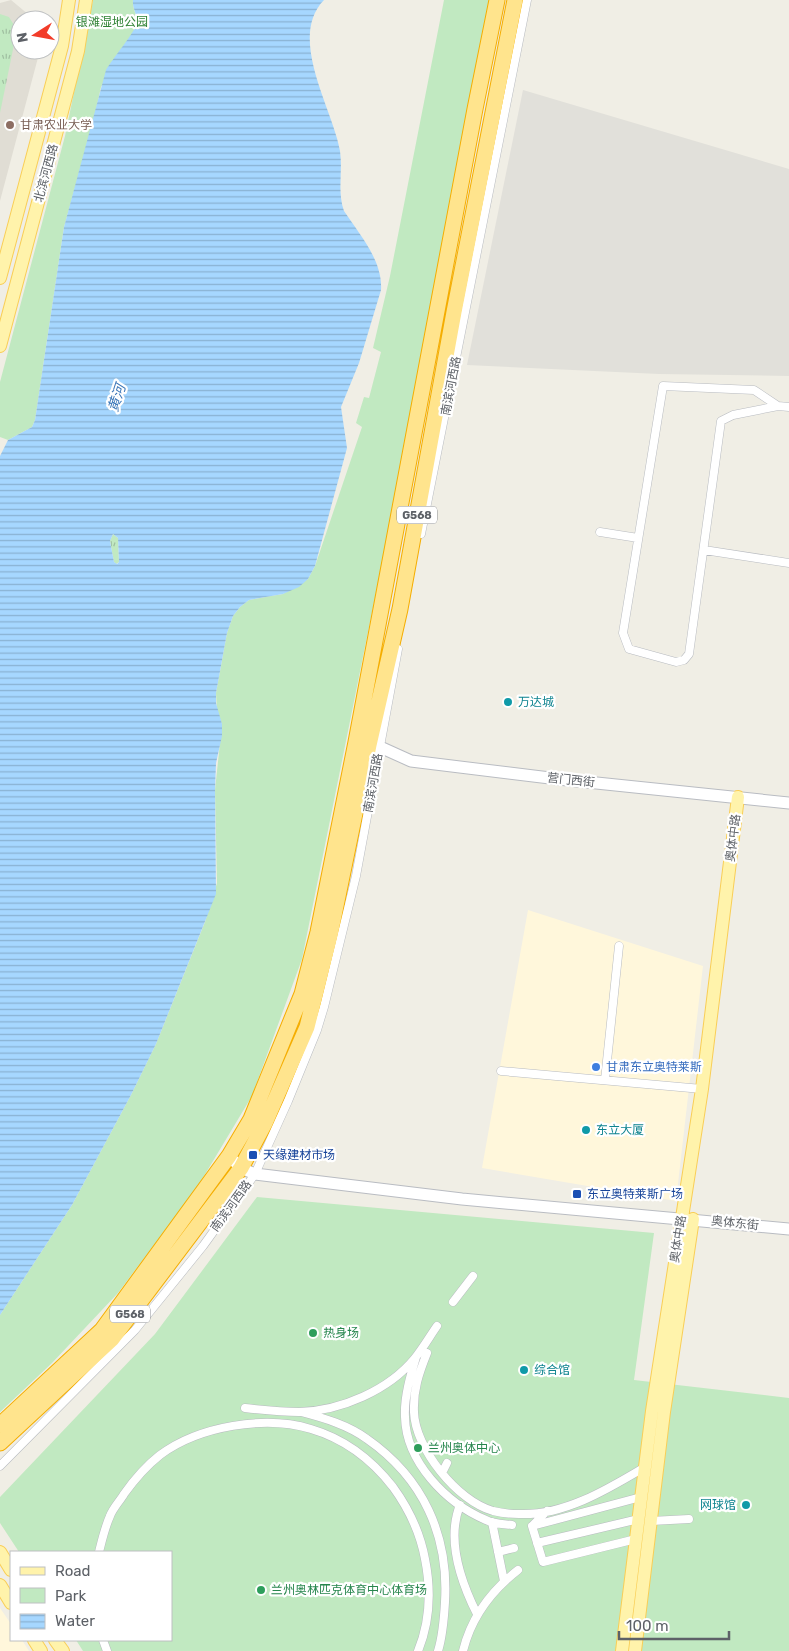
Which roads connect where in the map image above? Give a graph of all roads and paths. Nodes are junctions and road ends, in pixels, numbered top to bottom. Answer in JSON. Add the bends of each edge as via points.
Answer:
{"nodes":[{"id":1,"x":70,"y":0,"type":"edge"},
{"id":2,"x":86,"y":0,"type":"edge"},
{"id":3,"x":498,"y":0,"type":"edge"},
{"id":4,"x":515,"y":0,"type":"edge"},
{"id":5,"x":527,"y":0,"type":"edge"},
{"id":6,"x":0,"y":278,"type":"edge"},
{"id":7,"x":0,"y":346,"type":"edge"},
{"id":8,"x":778,"y":406,"type":"junction"},
{"id":9,"x":789,"y":407,"type":"edge"},
{"id":10,"x":600,"y":532,"type":"dead end"},
{"id":11,"x":638,"y":538,"type":"junction"},
{"id":12,"x":704,"y":550,"type":"junction"},
{"id":13,"x":789,"y":563,"type":"edge"},
{"id":14,"x":381,"y":606,"type":"junction"},
{"id":15,"x":403,"y":609,"type":"junction"},
{"id":16,"x":368,"y":744,"type":"junction"},
{"id":17,"x":738,"y":797,"type":"junction"},
{"id":18,"x":789,"y":803,"type":"edge"},
{"id":19,"x":618,"y":946,"type":"dead end"},
{"id":20,"x":501,"y":1071,"type":"dead end"},
{"id":21,"x":605,"y":1080,"type":"junction"},
{"id":22,"x":702,"y":1089,"type":"junction"},
{"id":23,"x":230,"y":1156,"type":"junction"},
{"id":24,"x":248,"y":1171,"type":"junction"},
{"id":25,"x":687,"y":1219,"type":"junction"},
{"id":26,"x":789,"y":1229,"type":"edge"},
{"id":27,"x":473,"y":1276,"type":"dead end"},
{"id":28,"x":453,"y":1302,"type":"dead end"},
{"id":29,"x":437,"y":1326,"type":"dead end"},
{"id":30,"x":427,"y":1353,"type":"dead end"},
{"id":31,"x":416,"y":1357,"type":"junction"},
{"id":32,"x":246,"y":1408,"type":"dead end"},
{"id":33,"x":301,"y":1412,"type":"junction"},
{"id":34,"x":0,"y":1425,"type":"edge"},
{"id":35,"x":0,"y":1444,"type":"edge"},
{"id":36,"x":447,"y":1463,"type":"dead end"},
{"id":37,"x":0,"y":1466,"type":"edge"},
{"id":38,"x":645,"y":1467,"type":"junction"},
{"id":39,"x":442,"y":1473,"type":"junction"},
{"id":40,"x":641,"y":1498,"type":"junction"},
{"id":41,"x":460,"y":1505,"type":"junction"},
{"id":42,"x":547,"y":1511,"type":"junction"},
{"id":43,"x":689,"y":1519,"type":"dead end"},
{"id":44,"x":645,"y":1520,"type":"junction"},
{"id":45,"x":492,"y":1522,"type":"junction"},
{"id":46,"x":512,"y":1525,"type":"dead end"},
{"id":47,"x":532,"y":1526,"type":"junction"},
{"id":48,"x":636,"y":1539,"type":"junction"},
{"id":49,"x":537,"y":1543,"type":"junction"},
{"id":50,"x":514,"y":1548,"type":"dead end"},
{"id":51,"x":99,"y":1551,"type":"edge"},
{"id":52,"x":0,"y":1552,"type":"edge"},
{"id":53,"x":498,"y":1552,"type":"junction"},
{"id":54,"x":10,"y":1568,"type":"edge"},
{"id":55,"x":518,"y":1570,"type":"dead end"},
{"id":56,"x":504,"y":1581,"type":"junction"},
{"id":57,"x":0,"y":1586,"type":"edge"},
{"id":58,"x":10,"y":1602,"type":"edge"},
{"id":59,"x":477,"y":1614,"type":"junction"},
{"id":60,"x":418,"y":1651,"type":"edge"},
{"id":61,"x":438,"y":1651,"type":"edge"},
{"id":62,"x":463,"y":1651,"type":"edge"},
{"id":63,"x":622,"y":1651,"type":"edge"},
{"id":64,"x":634,"y":1651,"type":"edge"}],
"edges":[{"from":1,"to":6,"type":"main road","name":"北滨河西路","via":[[62,46]]},
{"from":2,"to":7,"type":"main road","name":"北滨河西路","via":[[78,51]]},
{"from":3,"to":14,"type":"highway","name":"南滨河西路","number":"G568"},
{"from":4,"to":15,"type":"highway","name":"南滨河西路","number":"G568","via":[[454,312]]},
{"from":5,"to":15,"type":"street","name":"南滨河西路"},
{"from":8,"to":9,"type":"street"},
{"from":8,"to":11,"type":"street","via":[[754,390],[663,386]]},
{"from":8,"to":12,"type":"street","via":[[733,415],[722,421]]},
{"from":10,"to":11,"type":"street"},
{"from":11,"to":12,"type":"street","via":[[623,633],[625,642],[629,649],[676,662],[689,654]]},
{"from":12,"to":13,"type":"street"},
{"from":14,"to":15,"type":"street"},
{"from":14,"to":16,"type":"highway","name":"南滨河西路","number":"G568"},
{"from":15,"to":16,"type":"highway","name":"南滨河西路","number":"G568"},
{"from":16,"to":17,"type":"main road","name":"营门西街","via":[[411,761]]},
{"from":16,"to":23,"type":"highway","name":"南滨河西路","number":"G568","via":[[302,994],[251,1119]]},
{"from":16,"to":24,"type":"highway","name":"南滨河西路","number":"G568","via":[[330,935],[307,1027]]},
{"from":17,"to":18,"type":"main road","name":"营门西街"},
{"from":17,"to":22,"type":"main road","name":"奥体中路"},
{"from":19,"to":21,"type":"street"},
{"from":20,"to":21,"type":"street"},
{"from":21,"to":22,"type":"street"},
{"from":22,"to":25,"type":"main road","name":"奥体中路"},
{"from":23,"to":24,"type":"main road"},
{"from":23,"to":34,"type":"highway","name":"南滨河西路","number":"G568","via":[[102,1330]]},
{"from":24,"to":25,"type":"main road","name":"奥体东街","via":[[462,1199]]},
{"from":24,"to":35,"type":"highway","name":"南滨河西路","number":"G568","via":[[112,1339]]},
{"from":24,"to":37,"type":"street","name":"南滨河西路","via":[[203,1246],[135,1330]]},
{"from":25,"to":26,"type":"main road","name":"奥体东街"},
{"from":25,"to":38,"type":"main road","name":"奥体中路"},
{"from":25,"to":44,"type":"main road","name":"奥体中路"},
{"from":27,"to":28,"type":"street"},
{"from":29,"to":31,"type":"street"},
{"from":30,"to":39,"type":"street","via":[[415,1384],[414,1414],[422,1443]]},
{"from":31,"to":33,"type":"street","via":[[378,1388],[353,1400]]},
{"from":31,"to":41,"type":"street","via":[[408,1386],[405,1418],[410,1442],[420,1466]]},
{"from":32,"to":33,"type":"street"},
{"from":33,"to":61,"type":"street","via":[[333,1421],[367,1438],[395,1462],[418,1489],[433,1518],[446,1567],[444,1620]]},
{"from":36,"to":39,"type":"street"},
{"from":38,"to":40,"type":"main road","name":"奥体中路"},
{"from":38,"to":42,"type":"street","via":[[577,1503]]},
{"from":39,"to":42,"type":"street","via":[[466,1497],[492,1511],[521,1514]]},
{"from":40,"to":44,"type":"main road","name":"奥体中路"},
{"from":40,"to":47,"type":"street"},
{"from":41,"to":45,"type":"street"},
{"from":41,"to":59,"type":"street","via":[[454,1520],[454,1538],[466,1592]]},
{"from":42,"to":47,"type":"street"},
{"from":43,"to":44,"type":"street"},
{"from":44,"to":48,"type":"main road","name":"奥体中路"},
{"from":44,"to":49,"type":"street"},
{"from":44,"to":64,"type":"main road","name":"奥体中路"},
{"from":45,"to":46,"type":"street"},
{"from":45,"to":53,"type":"street"},
{"from":47,"to":49,"type":"street"},
{"from":48,"to":49,"type":"street","via":[[543,1562]]},
{"from":48,"to":63,"type":"main road","name":"奥体中路"},
{"from":50,"to":53,"type":"street"},
{"from":51,"to":60,"type":"street","via":[[110,1515],[141,1473],[160,1454],[192,1438],[232,1426],[264,1422],[311,1428],[349,1445],[379,1470],[406,1506],[422,1541],[429,1582],[426,1633]]},
{"from":52,"to":54,"type":"main road"},
{"from":53,"to":56,"type":"street"},
{"from":55,"to":56,"type":"street"},
{"from":56,"to":59,"type":"street"},
{"from":57,"to":58,"type":"main road"},
{"from":59,"to":62,"type":"street"}]}
